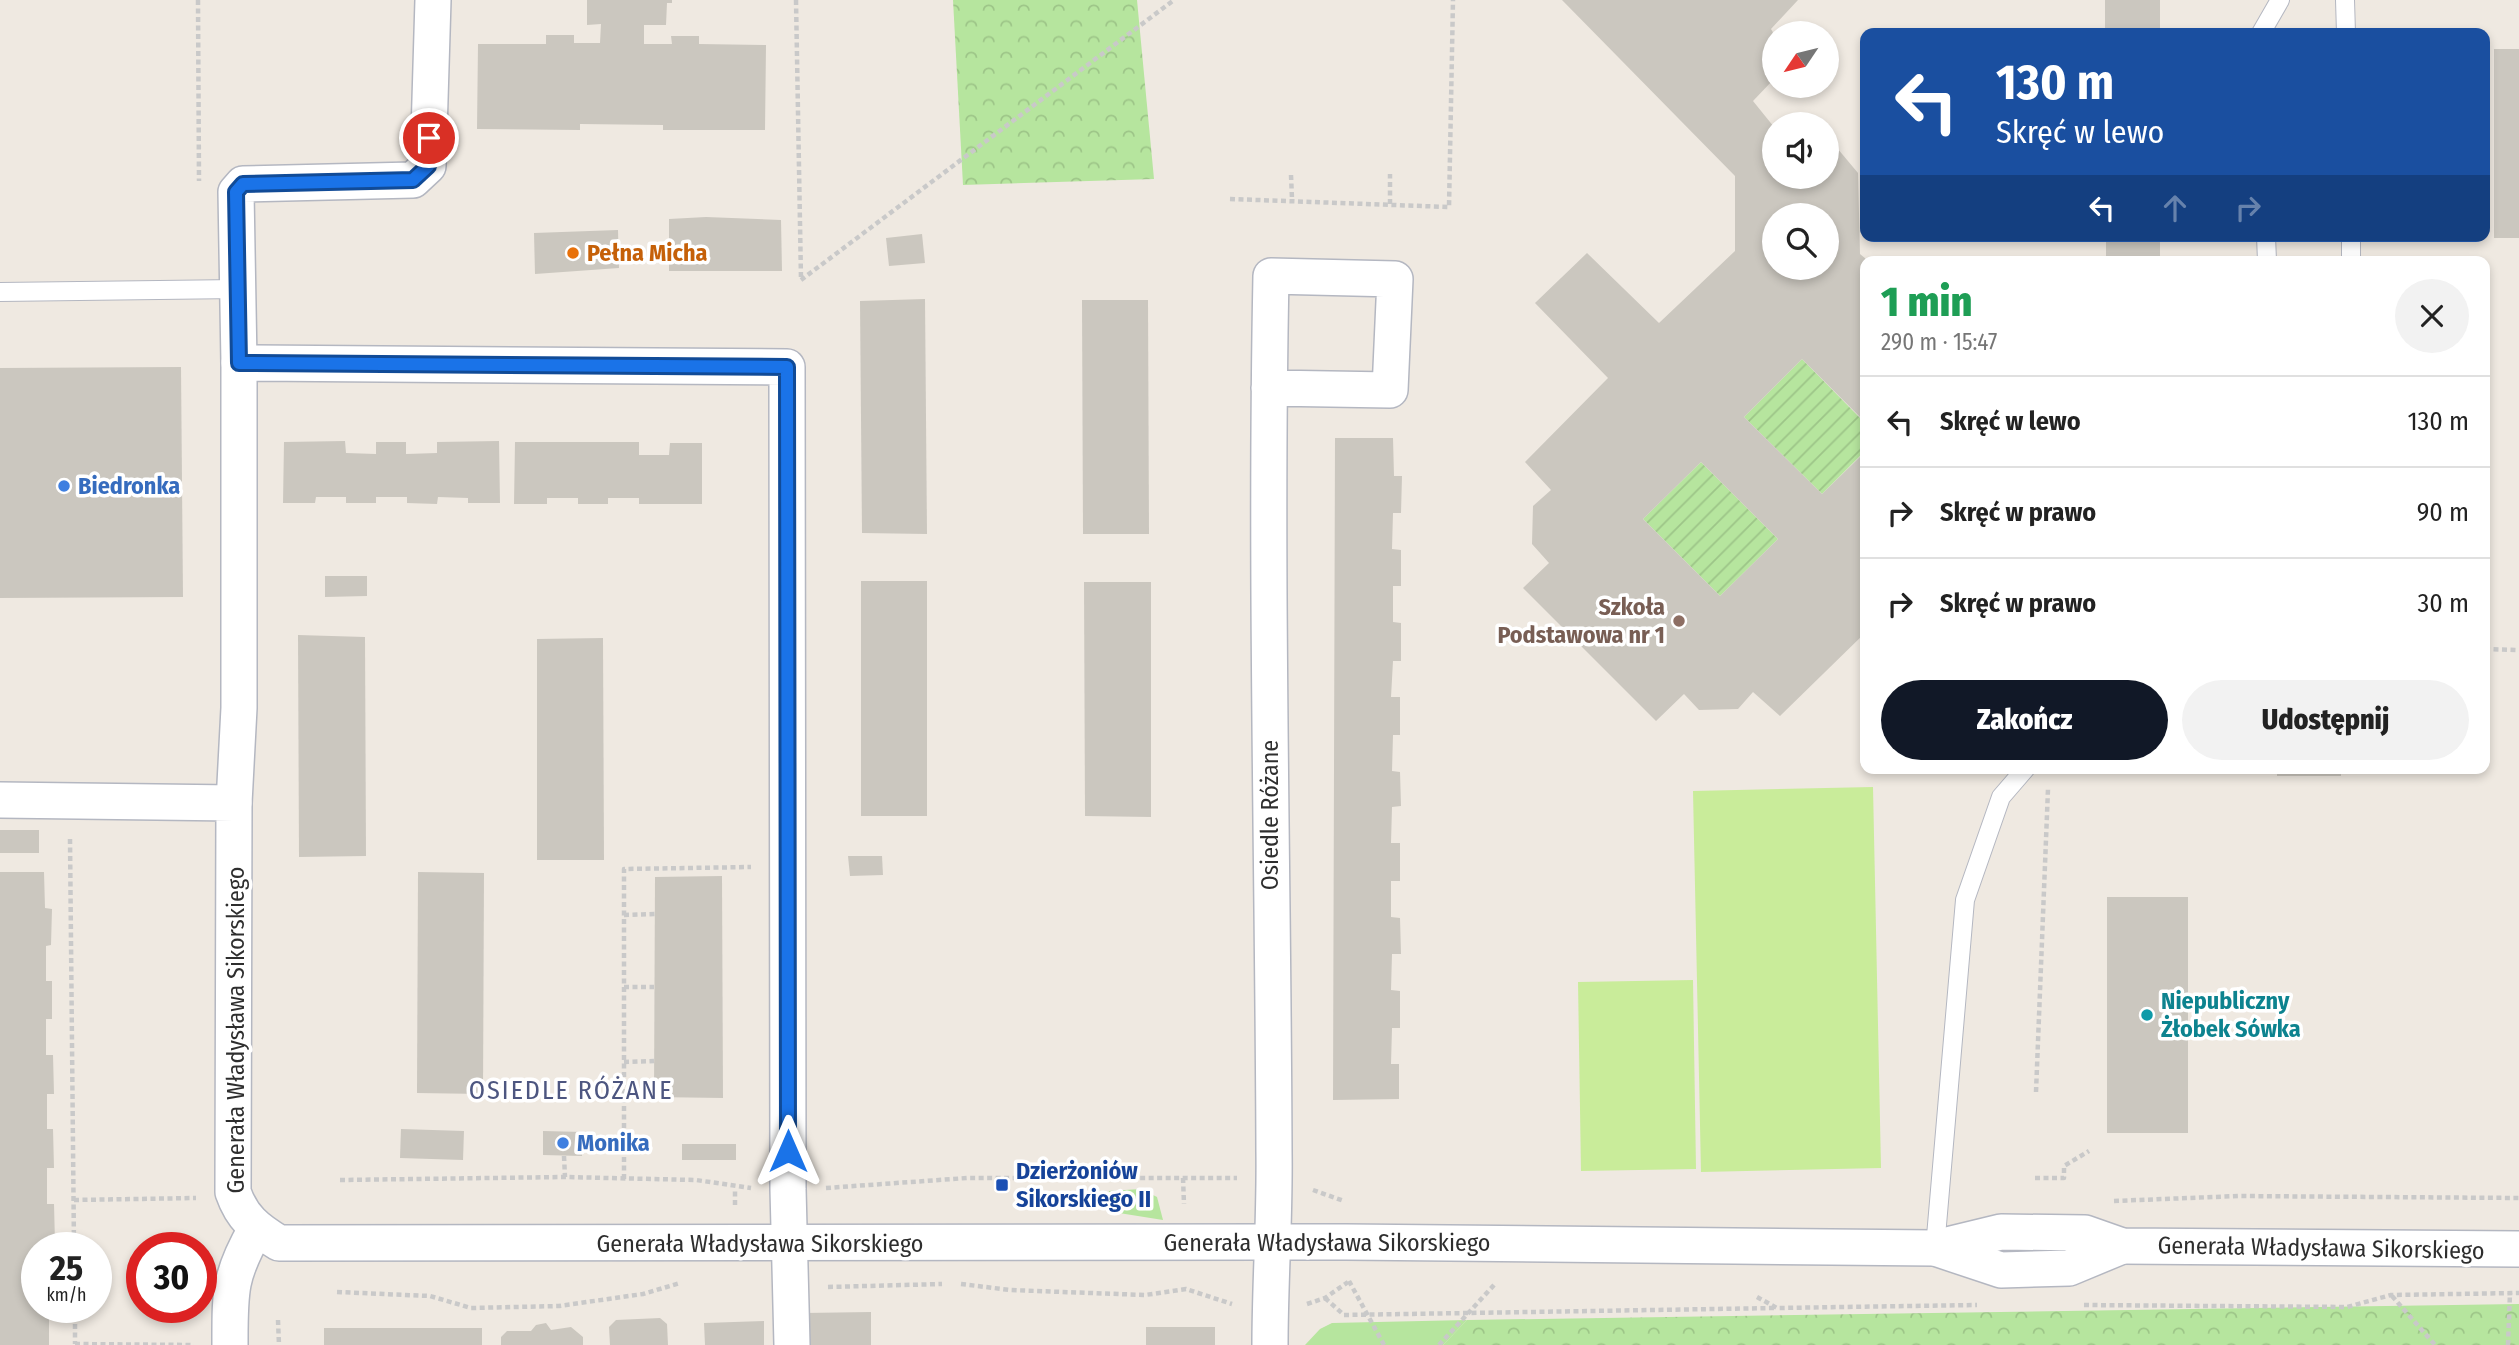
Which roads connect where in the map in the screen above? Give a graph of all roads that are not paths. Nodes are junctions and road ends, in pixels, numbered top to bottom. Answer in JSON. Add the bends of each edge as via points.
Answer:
{"nodes":[{"id":1,"x":433,"y":0,"type":"edge"},
{"id":2,"x":2280,"y":0,"type":"edge"},
{"id":3,"x":2345,"y":0,"type":"edge"},
{"id":4,"x":2264,"y":28,"type":"edge"},
{"id":5,"x":2346,"y":28,"type":"edge"},
{"id":6,"x":238,"y":289,"type":"junction"},
{"id":7,"x":0,"y":292,"type":"edge"},
{"id":8,"x":239,"y":363,"type":"junction"},
{"id":9,"x":1269,"y":388,"type":"junction"},
{"id":10,"x":2021,"y":774,"type":"edge"},
{"id":11,"x":0,"y":800,"type":"edge"},
{"id":12,"x":234,"y":803,"type":"junction"},
{"id":13,"x":256,"y":1229,"type":"junction"},
{"id":14,"x":1272,"y":1242,"type":"junction"},
{"id":15,"x":790,"y":1244,"type":"junction"},
{"id":16,"x":1935,"y":1248,"type":"junction"},
{"id":17,"x":2519,"y":1250,"type":"edge"},
{"id":18,"x":230,"y":1345,"type":"edge"},
{"id":19,"x":792,"y":1345,"type":"edge"},
{"id":20,"x":1270,"y":1345,"type":"edge"}],
"edges":[{"from":1,"to":6,"type":"street","name":"Generała Władysława Sikorskiego","via":[[428,166],[413,180],[243,184],[236,192]]},
{"from":2,"to":4,"type":"lane"},
{"from":3,"to":5,"type":"lane"},
{"from":6,"to":7,"type":"lane"},
{"from":6,"to":8,"type":"street","name":"Generała Władysława Sikorskiego"},
{"from":8,"to":12,"type":"street","name":"Generała Władysława Sikorskiego","via":[[239,708]]},
{"from":8,"to":15,"type":"street","via":[[787,367]]},
{"from":9,"to":9,"type":"street","name":"Osiedle Różane","via":[[1271,276],[1395,279],[1390,390]]},
{"from":9,"to":14,"type":"street","name":"Osiedle Różane"},
{"from":10,"to":16,"type":"lane","via":[[2001,797],[1965,900]]},
{"from":11,"to":12,"type":"street"},
{"from":12,"to":13,"type":"street","name":"Generała Władysława Sikorskiego","via":[[233,1192],[240,1211]]},
{"from":13,"to":15,"type":"street","name":"Generała Władysława Sikorskiego","via":[[279,1243],[310,1245]]},
{"from":13,"to":18,"type":"street","via":[[237,1263],[230,1290]]},
{"from":14,"to":15,"type":"street","name":"Generała Władysława Sikorskiego"},
{"from":14,"to":16,"type":"street","name":"Generała Władysława Sikorskiego"},
{"from":14,"to":20,"type":"street","name":"Osiedle Różane"},
{"from":15,"to":19,"type":"street"},
{"from":16,"to":17,"type":"street","name":"Generała Władysława Sikorskiego","via":[[2001,1270],[2068,1268],[2122,1246]]}]}
